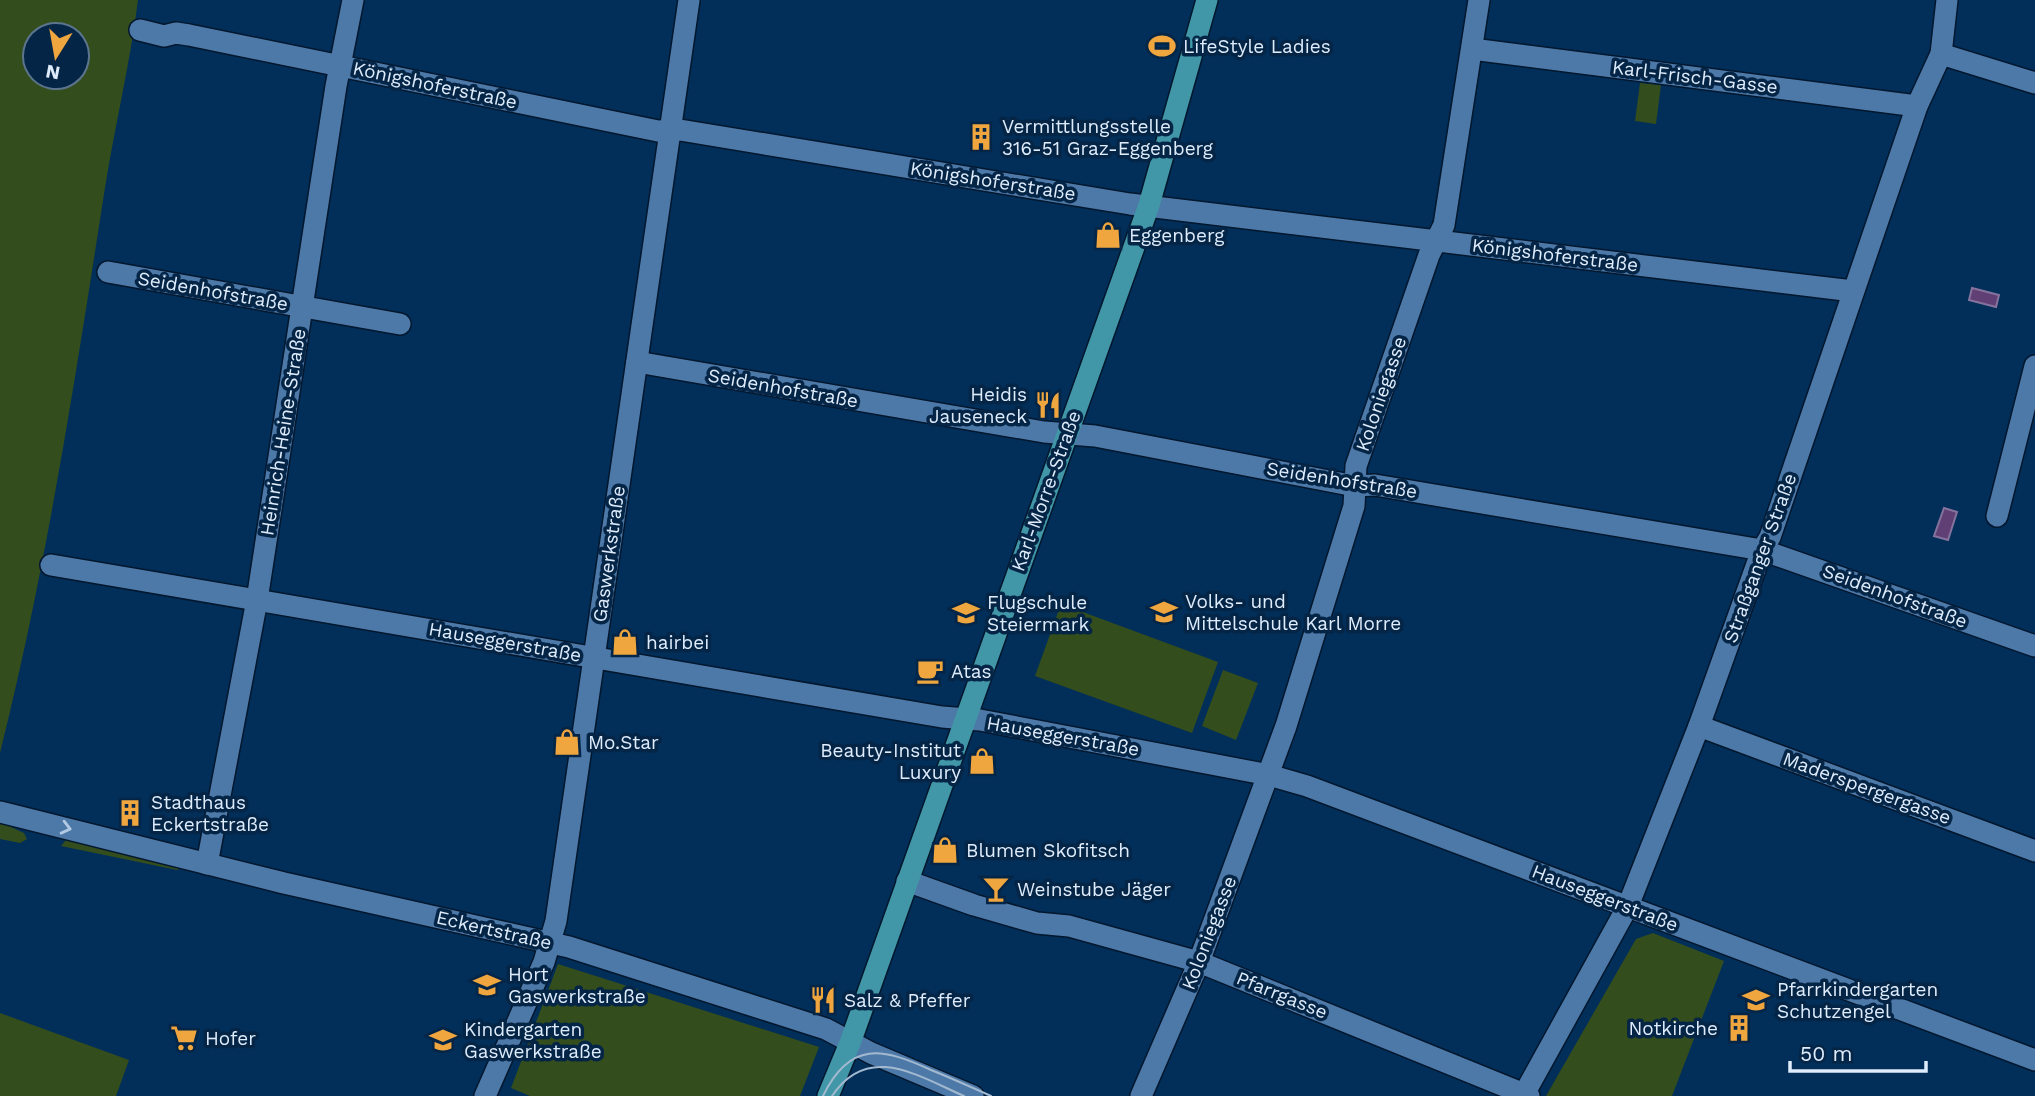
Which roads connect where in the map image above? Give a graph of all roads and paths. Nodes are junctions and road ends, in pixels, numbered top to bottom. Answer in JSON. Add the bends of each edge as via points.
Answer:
{"nodes":[{"id":1,"x":353,"y":0,"type":"edge"},
{"id":2,"x":689,"y":0,"type":"edge"},
{"id":3,"x":1207,"y":0,"type":"edge"},
{"id":4,"x":1479,"y":0,"type":"edge"},
{"id":5,"x":1947,"y":0,"type":"edge"},
{"id":6,"x":140,"y":30,"type":"dead end"},
{"id":7,"x":1472,"y":49,"type":"junction"},
{"id":8,"x":1941,"y":54,"type":"junction"},
{"id":9,"x":340,"y":66,"type":"junction"},
{"id":10,"x":2035,"y":83,"type":"edge"},
{"id":11,"x":1917,"y":106,"type":"junction"},
{"id":12,"x":671,"y":132,"type":"junction"},
{"id":13,"x":1149,"y":205,"type":"junction"},
{"id":14,"x":1436,"y":241,"type":"junction"},
{"id":15,"x":108,"y":272,"type":"dead end"},
{"id":16,"x":1853,"y":291,"type":"junction"},
{"id":17,"x":302,"y":306,"type":"junction"},
{"id":18,"x":400,"y":324,"type":"dead end"},
{"id":19,"x":637,"y":362,"type":"junction"},
{"id":20,"x":2035,"y":366,"type":"edge"},
{"id":21,"x":1068,"y":433,"type":"junction"},
{"id":22,"x":1356,"y":486,"type":"junction"},
{"id":23,"x":1997,"y":516,"type":"dead end"},
{"id":24,"x":1762,"y":550,"type":"junction"},
{"id":25,"x":51,"y":565,"type":"dead end"},
{"id":26,"x":257,"y":600,"type":"junction"},
{"id":27,"x":2035,"y":646,"type":"edge"},
{"id":28,"x":595,"y":657,"type":"junction"},
{"id":29,"x":965,"y":721,"type":"junction"},
{"id":30,"x":1699,"y":726,"type":"junction"},
{"id":31,"x":1269,"y":775,"type":"junction"},
{"id":32,"x":0,"y":812,"type":"edge"},
{"id":33,"x":2035,"y":851,"type":"edge"},
{"id":34,"x":199,"y":861,"type":"junction"},
{"id":35,"x":907,"y":881,"type":"junction"},
{"id":36,"x":1628,"y":906,"type":"junction"},
{"id":37,"x":551,"y":943,"type":"junction"},
{"id":38,"x":1199,"y":962,"type":"junction"},
{"id":39,"x":850,"y":1043,"type":"junction"},
{"id":40,"x":2035,"y":1060,"type":"edge"},
{"id":41,"x":1525,"y":1095,"type":"edge"},
{"id":42,"x":485,"y":1096,"type":"edge"},
{"id":43,"x":828,"y":1096,"type":"edge"},
{"id":44,"x":972,"y":1096,"type":"edge"},
{"id":45,"x":1141,"y":1096,"type":"edge"}],
"edges":[{"from":1,"to":9,"type":"street","name":"Heinrich-Heine-Straße"},
{"from":2,"to":12,"type":"street","name":"Gaswerkstraße"},
{"from":3,"to":13,"type":"main road","name":"Karl-Morre-Straße"},
{"from":4,"to":7,"type":"street","name":"Koloniegasse"},
{"from":5,"to":8,"type":"street","name":"Straßganger Straße"},
{"from":6,"to":9,"type":"street","name":"Königshoferstraße","via":[[164,36],[189,35]]},
{"from":7,"to":11,"type":"street","name":"Karl-Frisch-Gasse"},
{"from":7,"to":14,"type":"street","name":"Koloniegasse","via":[[1444,225]]},
{"from":8,"to":10,"type":"street"},
{"from":8,"to":11,"type":"street","name":"Straßganger Straße"},
{"from":9,"to":12,"type":"street","name":"Königshoferstraße"},
{"from":9,"to":17,"type":"street","name":"Heinrich-Heine-Straße"},
{"from":11,"to":16,"type":"street","name":"Straßganger Straße"},
{"from":12,"to":13,"type":"street","name":"Königshoferstraße"},
{"from":12,"to":19,"type":"street","name":"Gaswerkstraße"},
{"from":13,"to":14,"type":"street","name":"Königshoferstraße"},
{"from":13,"to":21,"type":"main road","name":"Karl-Morre-Straße"},
{"from":14,"to":16,"type":"street","name":"Königshoferstraße"},
{"from":14,"to":22,"type":"street","name":"Koloniegasse","via":[[1356,466]]},
{"from":15,"to":17,"type":"street","name":"Seidenhofstraße"},
{"from":16,"to":24,"type":"street","name":"Straßganger Straße"},
{"from":17,"to":18,"type":"street","name":"Seidenhofstraße"},
{"from":17,"to":26,"type":"street","name":"Heinrich-Heine-Straße"},
{"from":19,"to":21,"type":"street","name":"Seidenhofstraße"},
{"from":19,"to":28,"type":"street","name":"Gaswerkstraße"},
{"from":20,"to":23,"type":"street"},
{"from":21,"to":22,"type":"street","name":"Seidenhofstraße"},
{"from":21,"to":29,"type":"main road","name":"Karl-Morre-Straße"},
{"from":22,"to":24,"type":"street","name":"Seidenhofstraße","via":[[1375,485]]},
{"from":22,"to":31,"type":"street","name":"Koloniegasse","via":[[1319,624]]},
{"from":24,"to":27,"type":"street","name":"Seidenhofstraße"},
{"from":24,"to":30,"type":"street","name":"Straßganger Straße"},
{"from":25,"to":26,"type":"street","name":"Hauseggerstraße"},
{"from":26,"to":28,"type":"street","name":"Hauseggerstraße"},
{"from":26,"to":34,"type":"street","name":"Heinrich-Heine-Straße"},
{"from":28,"to":29,"type":"street","name":"Hauseggerstraße"},
{"from":28,"to":37,"type":"street","name":"Gaswerkstraße"},
{"from":29,"to":31,"type":"street","name":"Hauseggerstraße","via":[[980,720]]},
{"from":29,"to":35,"type":"main road","name":"Karl-Morre-Straße"},
{"from":30,"to":33,"type":"street","name":"Maderspergergasse"},
{"from":30,"to":36,"type":"street","name":"Straßganger Straße"},
{"from":31,"to":36,"type":"street","name":"Hauseggerstraße"},
{"from":31,"to":38,"type":"street","name":"Koloniegasse"},
{"from":32,"to":34,"type":"street","name":"Eckertstraße","one_way":true},
{"from":34,"to":37,"type":"street","name":"Eckertstraße"},
{"from":35,"to":38,"type":"street","name":"Pfarrgasse","via":[[1041,924],[1069,926]]},
{"from":35,"to":39,"type":"main road","name":"Karl-Morre-Straße"},
{"from":36,"to":40,"type":"street","name":"Hauseggerstraße"},
{"from":36,"to":41,"type":"street","name":"Straßganger Straße"},
{"from":37,"to":39,"type":"street","name":"Eckertstraße","via":[[825,1030]]},
{"from":37,"to":42,"type":"street","name":"Gaswerkstraße"},
{"from":38,"to":41,"type":"street","name":"Pfarrgasse"},
{"from":38,"to":45,"type":"street","name":"Koloniegasse"},
{"from":39,"to":43,"type":"main road","name":"Karl-Morre-Straße"},
{"from":39,"to":44,"type":"street","name":"Eckertstraße"}]}
